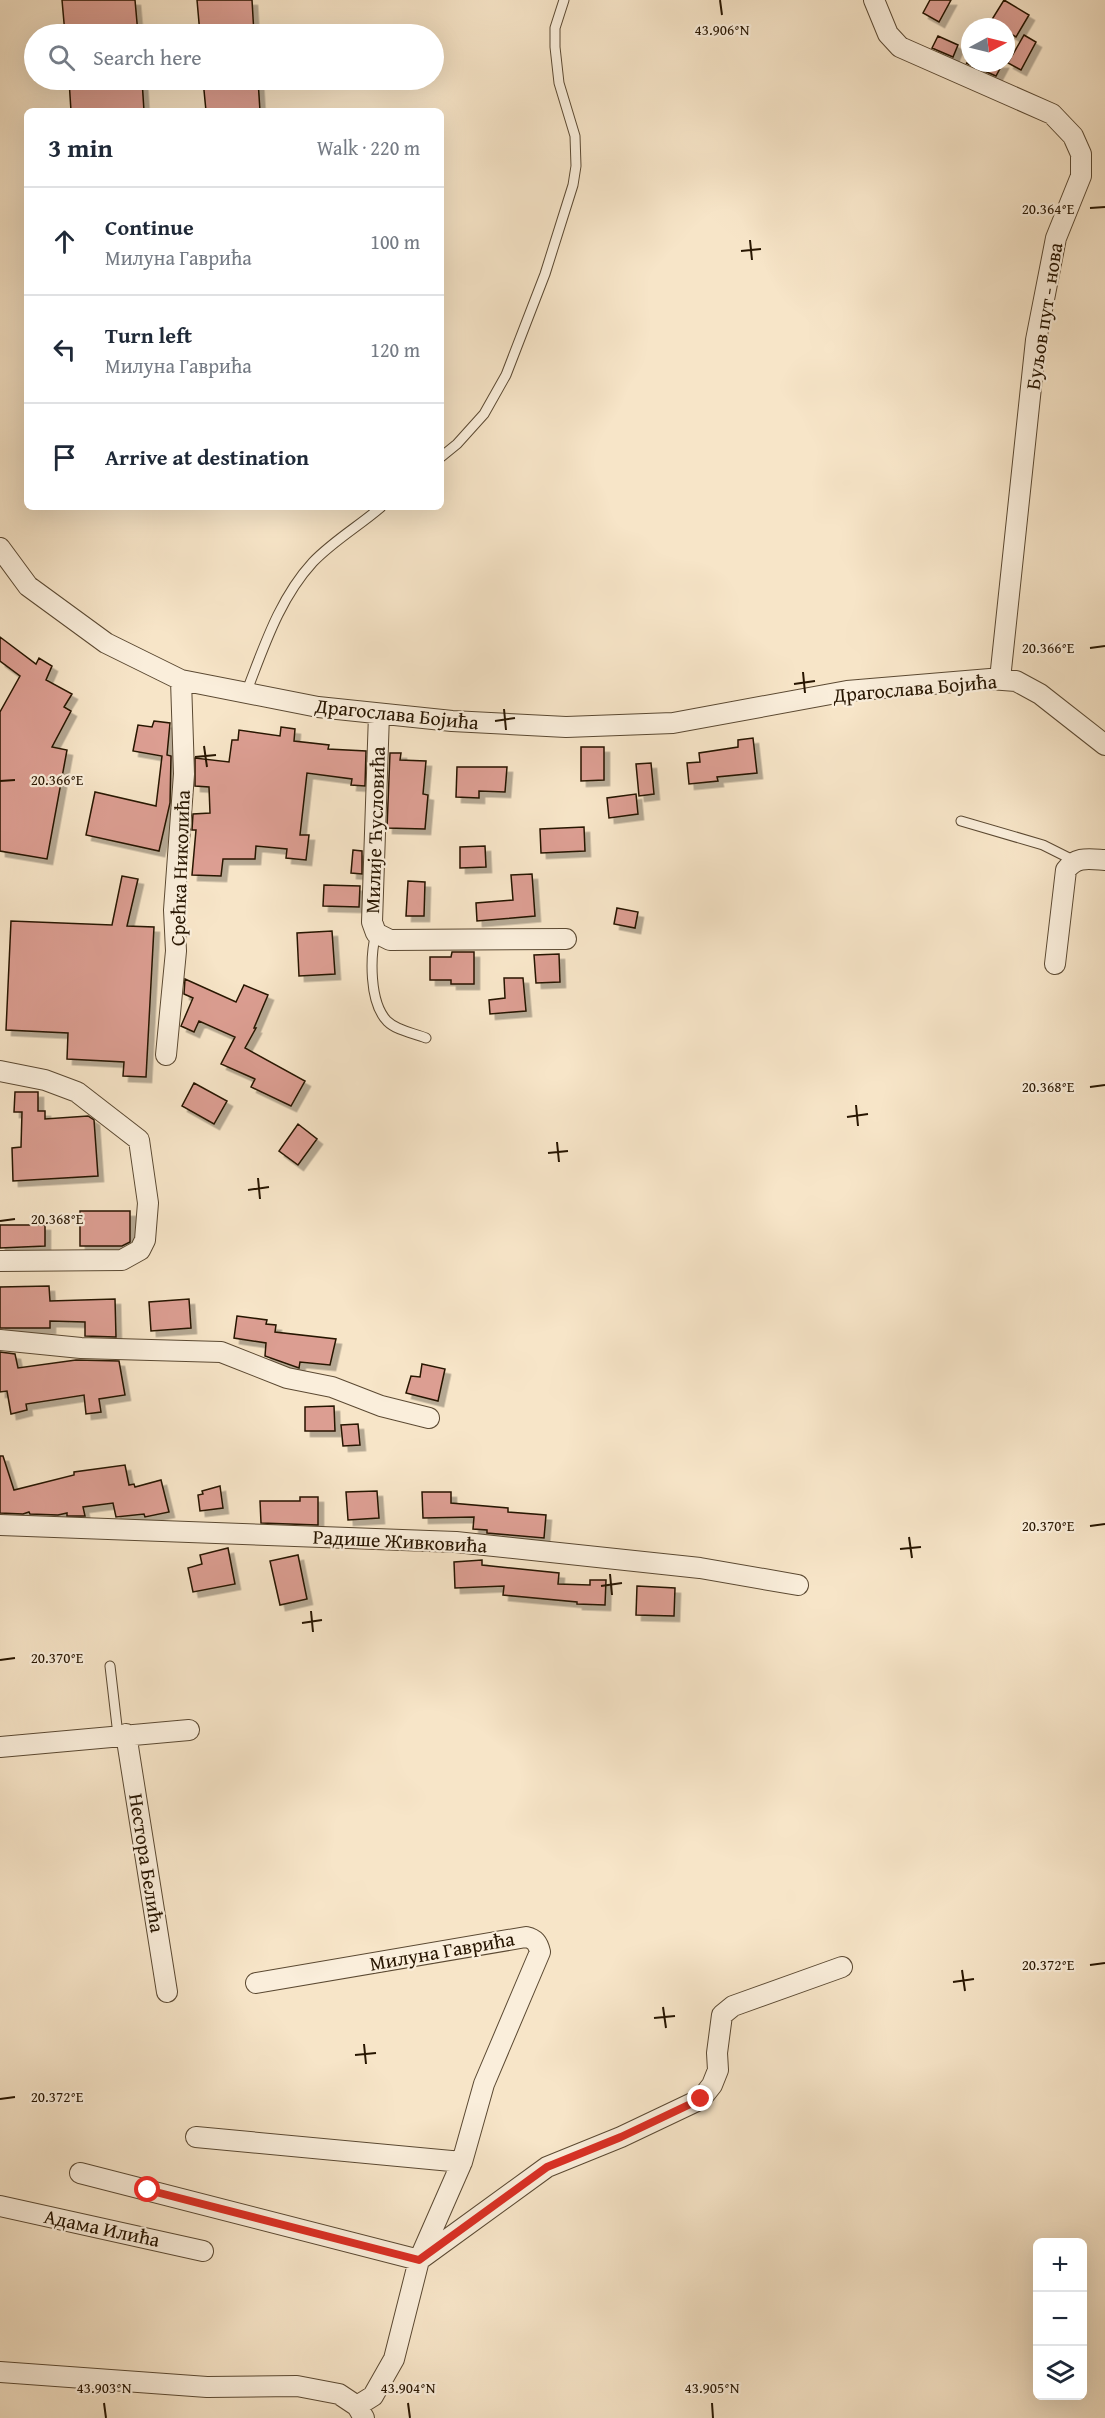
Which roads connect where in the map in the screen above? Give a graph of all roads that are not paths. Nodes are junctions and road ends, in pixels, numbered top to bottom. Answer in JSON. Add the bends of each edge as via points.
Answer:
{"nodes":[{"id":1,"x":564,"y":0,"type":"edge"},
{"id":2,"x":874,"y":0,"type":"edge"},
{"id":3,"x":444,"y":455,"type":"edge"},
{"id":4,"x":377,"y":510,"type":"edge"},
{"id":5,"x":0,"y":548,"type":"edge"},
{"id":6,"x":181,"y":680,"type":"junction"},
{"id":7,"x":1000,"y":680,"type":"junction"},
{"id":8,"x":246,"y":693,"type":"junction"},
{"id":9,"x":379,"y":714,"type":"junction"},
{"id":10,"x":1105,"y":745,"type":"edge"},
{"id":11,"x":961,"y":821,"type":"dead end"},
{"id":12,"x":1105,"y":860,"type":"edge"},
{"id":13,"x":1075,"y":861,"type":"junction"},
{"id":14,"x":376,"y":933,"type":"junction"},
{"id":15,"x":566,"y":939,"type":"dead end"},
{"id":16,"x":1055,"y":964,"type":"dead end"},
{"id":17,"x":426,"y":1038,"type":"dead end"},
{"id":18,"x":166,"y":1055,"type":"dead end"},
{"id":19,"x":0,"y":1071,"type":"edge"},
{"id":20,"x":0,"y":1261,"type":"edge"},
{"id":21,"x":0,"y":1340,"type":"edge"},
{"id":22,"x":429,"y":1418,"type":"dead end"},
{"id":23,"x":0,"y":1525,"type":"edge"},
{"id":24,"x":798,"y":1585,"type":"dead end"},
{"id":25,"x":110,"y":1666,"type":"dead end"},
{"id":26,"x":189,"y":1730,"type":"dead end"},
{"id":27,"x":122,"y":1735,"type":"junction"},
{"id":28,"x":0,"y":1747,"type":"edge"},
{"id":29,"x":842,"y":1967,"type":"dead end"},
{"id":30,"x":256,"y":1983,"type":"dead end"},
{"id":31,"x":167,"y":1992,"type":"dead end"},
{"id":32,"x":196,"y":2137,"type":"dead end"},
{"id":33,"x":462,"y":2162,"type":"junction"},
{"id":34,"x":80,"y":2173,"type":"dead end"},
{"id":35,"x":0,"y":2206,"type":"edge"},
{"id":36,"x":203,"y":2251,"type":"dead end"},
{"id":37,"x":419,"y":2260,"type":"junction"},
{"id":38,"x":0,"y":2372,"type":"edge"},
{"id":39,"x":361,"y":2412,"type":"edge"}],
"edges":[{"from":1,"to":3,"type":"lane","via":[[555,28],[555,47],[559,83],[574,136],[573,184],[545,274],[506,375],[484,414]]},
{"from":2,"to":7,"type":"street","name":"Буљов пут - нова","via":[[888,34],[900,47],[1052,114],[1073,136],[1081,154],[1081,176],[1056,238],[1036,340]]},
{"from":4,"to":8,"type":"lane","via":[[329,548],[302,576],[279,612]]},
{"from":5,"to":6,"type":"street","name":"Драгослава Бојића","via":[[27,586],[106,643]]},
{"from":6,"to":8,"type":"street","name":"Драгослава Бојића"},
{"from":6,"to":18,"type":"street","name":"Срећка Николића","via":[[184,774],[174,910],[177,951]]},
{"from":7,"to":9,"type":"street","name":"Драгослава Бојића","via":[[847,691],[673,723],[566,727]]},
{"from":7,"to":10,"type":"street","name":"Драгослава Бојића","via":[[1016,681],[1040,694]]},
{"from":8,"to":9,"type":"street","name":"Драгослава Бојића"},
{"from":9,"to":14,"type":"street","name":"Милије Ћусловића","via":[[372,922]]},
{"from":11,"to":13,"type":"lane","via":[[1043,844]]},
{"from":12,"to":13,"type":"street"},
{"from":13,"to":16,"type":"street","via":[[1064,876]]},
{"from":14,"to":15,"type":"street","name":"Милије Ћусловића","via":[[390,939]]},
{"from":14,"to":17,"type":"lane","via":[[373,977],[382,1014],[398,1028]]},
{"from":19,"to":20,"type":"street","via":[[45,1080],[77,1092],[139,1140],[148,1203],[145,1240],[140,1250],[122,1260]]},
{"from":21,"to":22,"type":"street","via":[[81,1348],[221,1352],[287,1378],[332,1387],[381,1406]]},
{"from":23,"to":24,"type":"street","name":"Радише Живковића","via":[[456,1542],[700,1568]]},
{"from":25,"to":27,"type":"lane"},
{"from":26,"to":27,"type":"street"},
{"from":27,"to":28,"type":"street"},
{"from":27,"to":31,"type":"street","name":"Нестора Белића"},
{"from":29,"to":37,"type":"street","via":[[733,2006],[722,2015],[718,2070],[701,2099],[547,2167]]},
{"from":30,"to":33,"type":"street","name":"Милуна Гаврића","via":[[526,1937],[538,1944],[540,1952],[484,2084]]},
{"from":32,"to":33,"type":"street"},
{"from":33,"to":37,"type":"street","name":"Милуна Гаврића"},
{"from":34,"to":37,"type":"street"},
{"from":35,"to":36,"type":"street","name":"Адама Илића"},
{"from":37,"to":39,"type":"street","name":"Милуна Гаврића","via":[[394,2359]]},
{"from":38,"to":39,"type":"street","via":[[207,2387],[297,2386],[339,2394]]}]}
